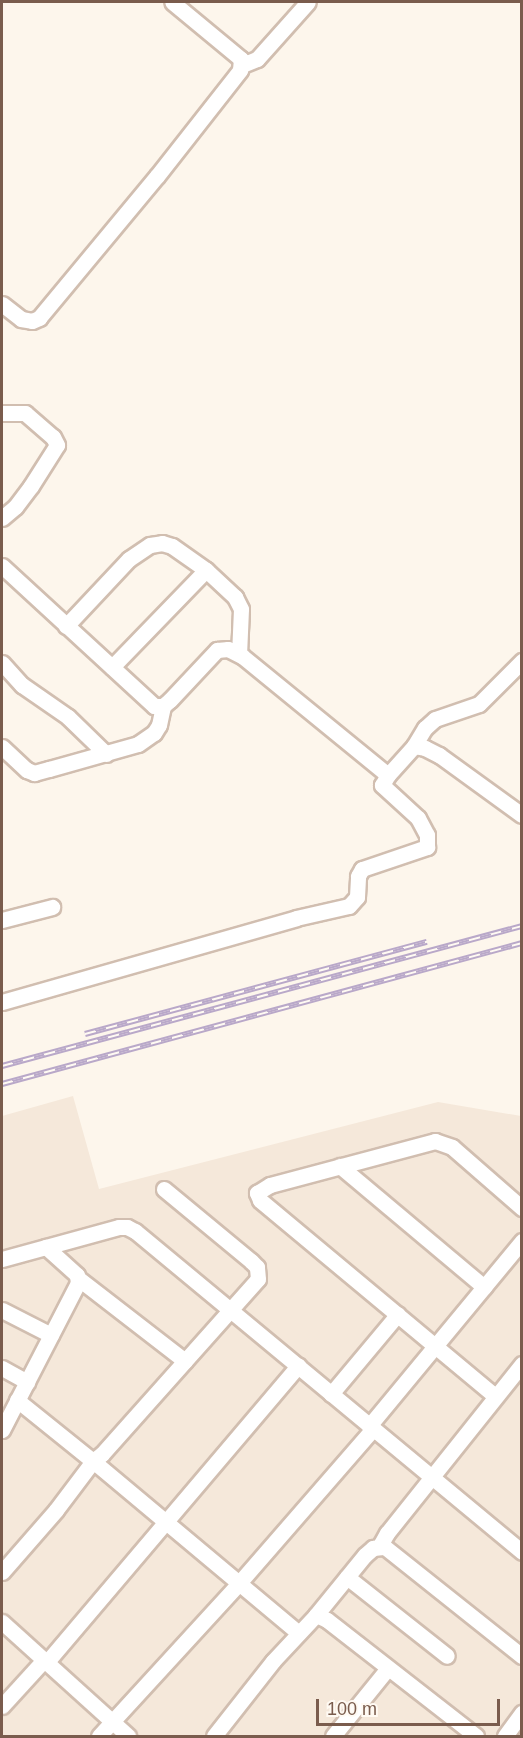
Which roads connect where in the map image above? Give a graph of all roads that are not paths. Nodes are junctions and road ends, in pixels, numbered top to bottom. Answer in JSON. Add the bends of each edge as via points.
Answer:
{"nodes":[{"id":1,"x":172,"y":2,"type":"edge"},
{"id":2,"x":308,"y":2,"type":"edge"},
{"id":3,"x":242,"y":65,"type":"junction"},
{"id":4,"x":2,"y":304,"type":"edge"},
{"id":5,"x":2,"y":413,"type":"edge"},
{"id":6,"x":2,"y":518,"type":"edge"},
{"id":7,"x":2,"y":566,"type":"edge"},
{"id":8,"x":206,"y":570,"type":"junction"},
{"id":9,"x":66,"y":626,"type":"junction"},
{"id":10,"x":239,"y":654,"type":"junction"},
{"id":11,"x":522,"y":662,"type":"edge"},
{"id":12,"x":2,"y":663,"type":"edge"},
{"id":13,"x":112,"y":668,"type":"junction"},
{"id":14,"x":163,"y":706,"type":"junction"},
{"id":15,"x":414,"y":746,"type":"junction"},
{"id":16,"x":2,"y":747,"type":"edge"},
{"id":17,"x":106,"y":754,"type":"junction"},
{"id":18,"x":388,"y":775,"type":"junction"},
{"id":19,"x":522,"y":815,"type":"edge"},
{"id":20,"x":52,"y":907,"type":"dead end"},
{"id":21,"x":2,"y":920,"type":"edge"},
{"id":22,"x":2,"y":1002,"type":"edge"},
{"id":23,"x":340,"y":1166,"type":"junction"},
{"id":24,"x":164,"y":1189,"type":"dead end"},
{"id":25,"x":522,"y":1208,"type":"edge"},
{"id":26,"x":522,"y":1241,"type":"edge"},
{"id":27,"x":46,"y":1247,"type":"junction"},
{"id":28,"x":2,"y":1259,"type":"edge"},
{"id":29,"x":79,"y":1279,"type":"junction"},
{"id":30,"x":484,"y":1287,"type":"junction"},
{"id":31,"x":2,"y":1310,"type":"edge"},
{"id":32,"x":230,"y":1310,"type":"junction"},
{"id":33,"x":398,"y":1314,"type":"junction"},
{"id":34,"x":51,"y":1335,"type":"junction"},
{"id":35,"x":437,"y":1346,"type":"junction"},
{"id":36,"x":185,"y":1361,"type":"junction"},
{"id":37,"x":297,"y":1366,"type":"junction"},
{"id":38,"x":2,"y":1368,"type":"edge"},
{"id":39,"x":520,"y":1370,"type":"edge"},
{"id":40,"x":27,"y":1382,"type":"junction"},
{"id":41,"x":331,"y":1394,"type":"junction"},
{"id":42,"x":495,"y":1396,"type":"junction"},
{"id":43,"x":17,"y":1400,"type":"junction"},
{"id":44,"x":371,"y":1427,"type":"junction"},
{"id":45,"x":2,"y":1431,"type":"edge"},
{"id":46,"x":93,"y":1461,"type":"junction"},
{"id":47,"x":431,"y":1479,"type":"junction"},
{"id":48,"x":164,"y":1522,"type":"junction"},
{"id":49,"x":383,"y":1547,"type":"junction"},
{"id":50,"x":522,"y":1552,"type":"edge"},
{"id":51,"x":2,"y":1572,"type":"edge"},
{"id":52,"x":346,"y":1577,"type":"junction"},
{"id":53,"x":239,"y":1583,"type":"junction"},
{"id":54,"x":316,"y":1615,"type":"junction"},
{"id":55,"x":2,"y":1622,"type":"edge"},
{"id":56,"x":299,"y":1633,"type":"junction"},
{"id":57,"x":447,"y":1656,"type":"dead end"},
{"id":58,"x":522,"y":1656,"type":"edge"},
{"id":59,"x":45,"y":1662,"type":"junction"},
{"id":60,"x":388,"y":1668,"type":"junction"},
{"id":61,"x":2,"y":1706,"type":"edge"},
{"id":62,"x":522,"y":1713,"type":"edge"},
{"id":63,"x":113,"y":1722,"type":"junction"},
{"id":64,"x":99,"y":1737,"type":"edge"},
{"id":65,"x":128,"y":1737,"type":"edge"},
{"id":66,"x":214,"y":1737,"type":"edge"},
{"id":67,"x":333,"y":1737,"type":"edge"},
{"id":68,"x":476,"y":1737,"type":"edge"},
{"id":69,"x":505,"y":1737,"type":"edge"}],
"edges":[{"from":1,"to":3,"type":"street","via":[[233,51]]},
{"from":2,"to":3,"type":"street","via":[[257,59]]},
{"from":3,"to":4,"type":"street","via":[[157,176],[39,318],[21,319]]},
{"from":5,"to":6,"type":"street","via":[[25,412],[53,436],[57,445],[31,486]]},
{"from":7,"to":9,"type":"street"},
{"from":8,"to":9,"type":"street","via":[[172,546],[150,545],[129,560]]},
{"from":8,"to":10,"type":"street","via":[[242,609]]},
{"from":8,"to":13,"type":"street"},
{"from":9,"to":13,"type":"street"},
{"from":10,"to":14,"type":"street","via":[[217,650]]},
{"from":10,"to":18,"type":"street"},
{"from":11,"to":15,"type":"street","via":[[479,704],[435,719]]},
{"from":12,"to":17,"type":"street"},
{"from":13,"to":14,"type":"street","via":[[154,706]]},
{"from":14,"to":17,"type":"street","via":[[153,733],[138,744]]},
{"from":15,"to":18,"type":"street"},
{"from":15,"to":19,"type":"street","via":[[439,755]]},
{"from":16,"to":17,"type":"street","via":[[21,766],[34,772]]},
{"from":18,"to":22,"type":"street","via":[[382,782],[383,789],[418,818],[427,835],[427,847],[362,869],[357,897],[349,906]]},
{"from":20,"to":21,"type":"street"},
{"from":23,"to":25,"type":"street","via":[[444,1142]]},
{"from":23,"to":30,"type":"street"},
{"from":23,"to":33,"type":"street","via":[[259,1189],[258,1196]]},
{"from":24,"to":32,"type":"street","via":[[257,1267],[258,1279]]},
{"from":26,"to":30,"type":"street"},
{"from":27,"to":28,"type":"street"},
{"from":27,"to":29,"type":"street"},
{"from":27,"to":32,"type":"street","via":[[127,1227]]},
{"from":29,"to":34,"type":"street"},
{"from":29,"to":36,"type":"street"},
{"from":30,"to":35,"type":"street"},
{"from":31,"to":34,"type":"street"},
{"from":32,"to":36,"type":"street"},
{"from":32,"to":37,"type":"street"},
{"from":33,"to":35,"type":"street"},
{"from":33,"to":41,"type":"street"},
{"from":34,"to":40,"type":"street"},
{"from":35,"to":42,"type":"street"},
{"from":35,"to":44,"type":"street"},
{"from":36,"to":46,"type":"street"},
{"from":37,"to":41,"type":"street"},
{"from":37,"to":48,"type":"street"},
{"from":38,"to":40,"type":"street"},
{"from":39,"to":42,"type":"street"},
{"from":40,"to":43,"type":"street"},
{"from":41,"to":44,"type":"street"},
{"from":42,"to":47,"type":"street"},
{"from":43,"to":45,"type":"street"},
{"from":43,"to":46,"type":"street"},
{"from":44,"to":47,"type":"street"},
{"from":44,"to":53,"type":"street"},
{"from":46,"to":48,"type":"street"},
{"from":46,"to":51,"type":"street"},
{"from":47,"to":49,"type":"street","via":[[382,1539]]},
{"from":47,"to":50,"type":"street"},
{"from":48,"to":53,"type":"street"},
{"from":48,"to":59,"type":"street"},
{"from":49,"to":52,"type":"street","via":[[373,1548]]},
{"from":49,"to":58,"type":"street"},
{"from":52,"to":54,"type":"street"},
{"from":52,"to":57,"type":"street"},
{"from":53,"to":56,"type":"street"},
{"from":53,"to":63,"type":"street"},
{"from":54,"to":56,"type":"street"},
{"from":54,"to":60,"type":"street"},
{"from":55,"to":59,"type":"street"},
{"from":56,"to":66,"type":"street"},
{"from":59,"to":61,"type":"street"},
{"from":59,"to":63,"type":"street"},
{"from":60,"to":67,"type":"street"},
{"from":60,"to":68,"type":"street"},
{"from":62,"to":69,"type":"street"},
{"from":63,"to":64,"type":"street"},
{"from":63,"to":65,"type":"street"}]}
